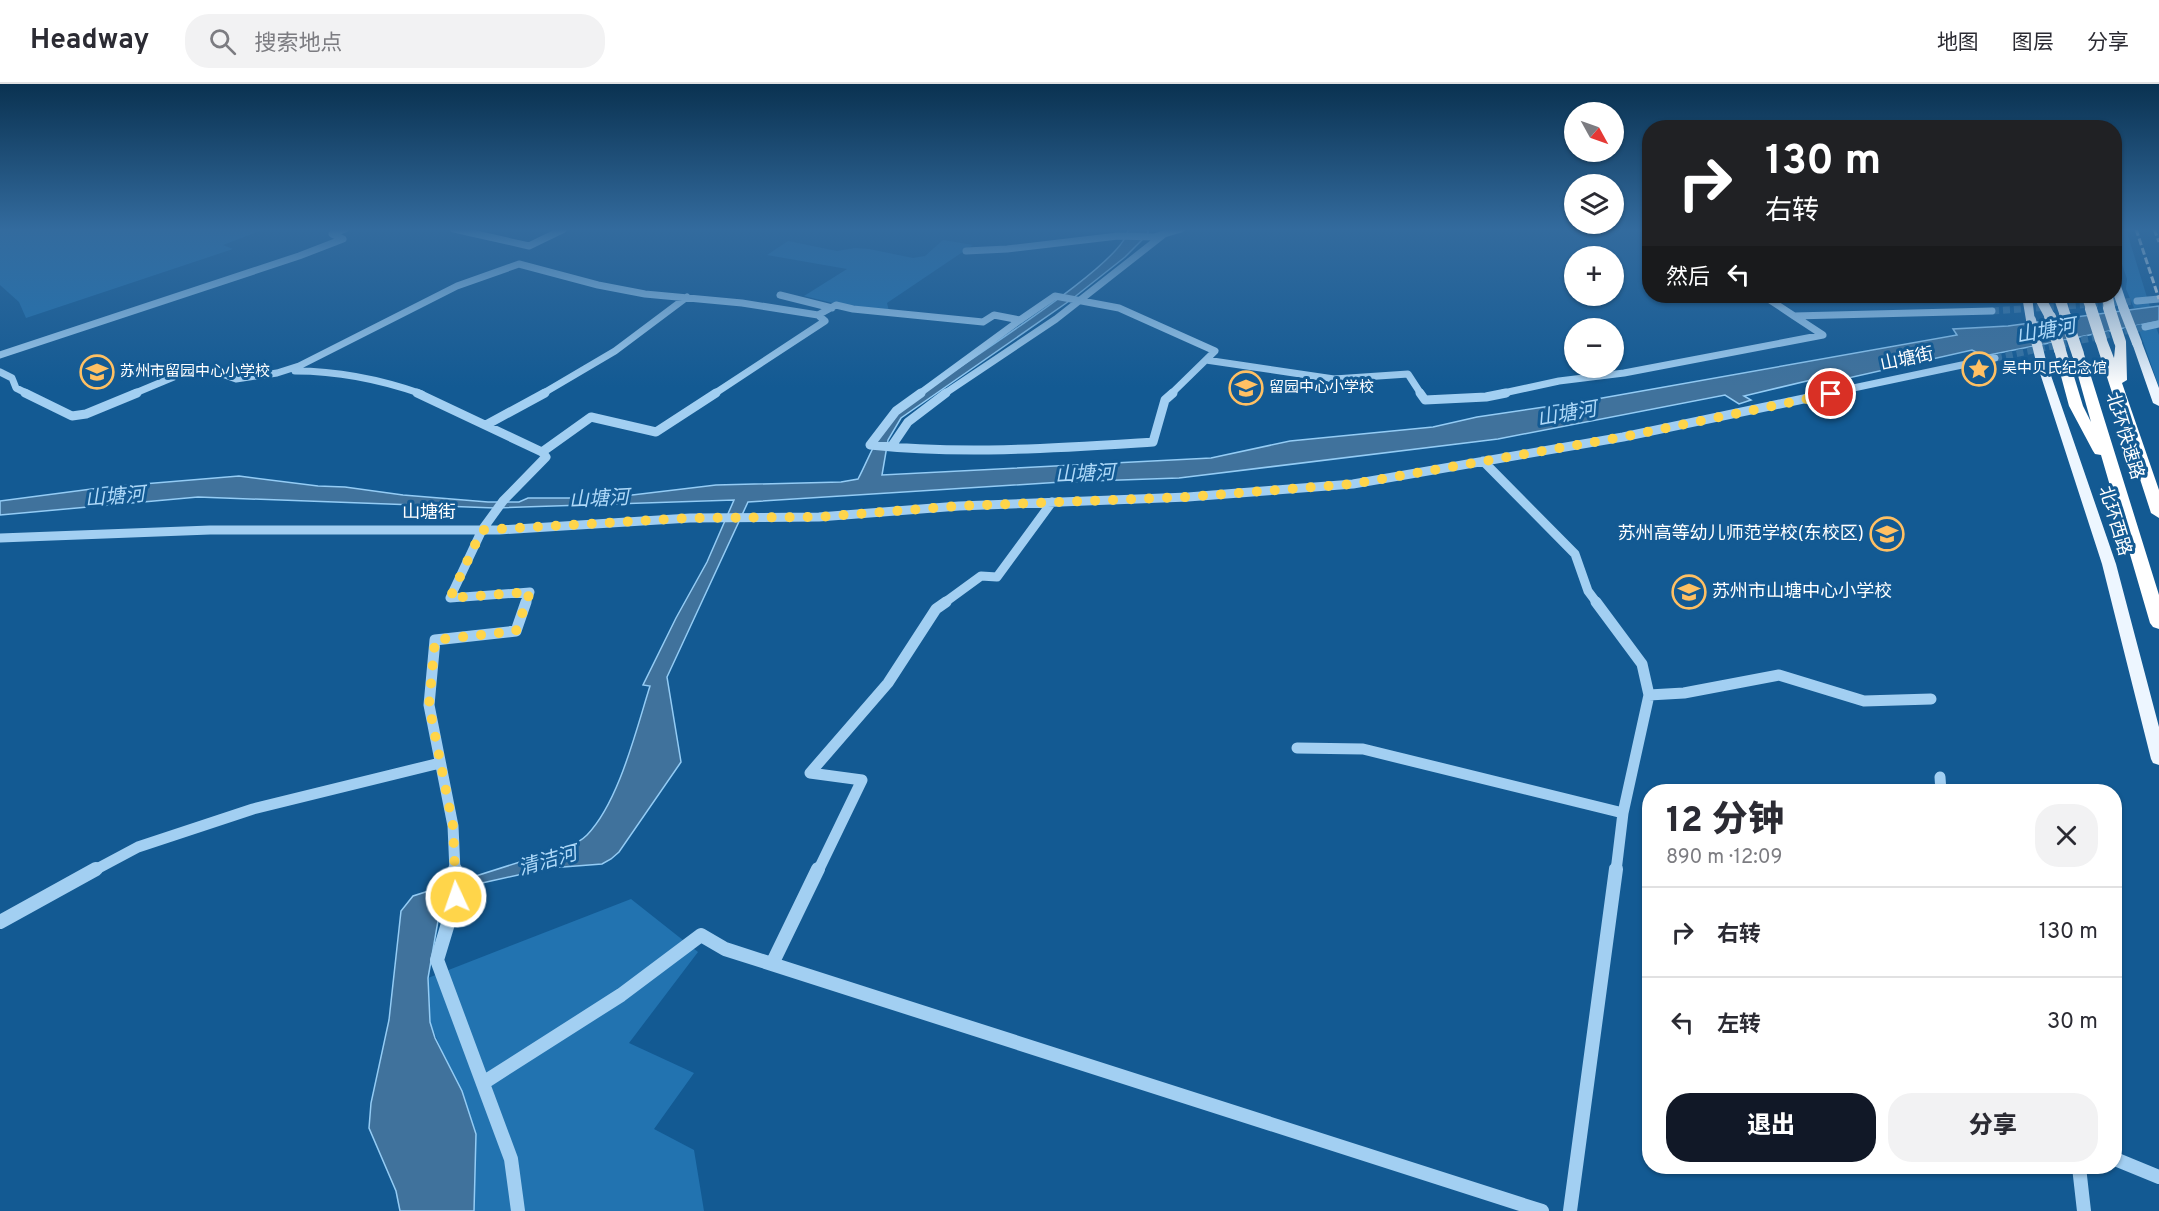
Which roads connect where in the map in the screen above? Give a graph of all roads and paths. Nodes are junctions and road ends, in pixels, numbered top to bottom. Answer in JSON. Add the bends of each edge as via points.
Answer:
{"nodes":[{"id":1,"x":222,"y":282,"type":"edge"},
{"id":2,"x":469,"y":282,"type":"edge"},
{"id":3,"x":588,"y":282,"type":"edge"},
{"id":4,"x":1102,"y":282,"type":"edge"},
{"id":5,"x":780,"y":295,"type":"dead end"},
{"id":6,"x":687,"y":297,"type":"junction"},
{"id":7,"x":2159,"y":299,"type":"edge"},
{"id":8,"x":1076,"y":301,"type":"junction"},
{"id":9,"x":2137,"y":301,"type":"tunnel mouth"},
{"id":10,"x":1774,"y":303,"type":"edge"},
{"id":11,"x":2028,"y":303,"type":"edge"},
{"id":12,"x":2043,"y":303,"type":"edge"},
{"id":13,"x":2061,"y":303,"type":"edge"},
{"id":14,"x":2089,"y":303,"type":"edge"},
{"id":15,"x":2108,"y":303,"type":"edge"},
{"id":16,"x":2122,"y":303,"type":"edge"},
{"id":17,"x":1992,"y":311,"type":"tunnel mouth"},
{"id":18,"x":818,"y":315,"type":"junction"},
{"id":19,"x":1794,"y":316,"type":"junction"},
{"id":20,"x":1015,"y":321,"type":"junction"},
{"id":21,"x":2159,"y":324,"type":"edge"},
{"id":22,"x":2145,"y":327,"type":"tunnel mouth"},
{"id":23,"x":1209,"y":350,"type":"dead end"},
{"id":24,"x":0,"y":355,"type":"edge"},
{"id":25,"x":1995,"y":358,"type":"tunnel mouth"},
{"id":26,"x":1206,"y":360,"type":"junction"},
{"id":27,"x":0,"y":372,"type":"edge"},
{"id":28,"x":277,"y":373,"type":"junction"},
{"id":29,"x":2153,"y":389,"type":"junction"},
{"id":30,"x":2120,"y":394,"type":"junction"},
{"id":31,"x":2159,"y":403,"type":"edge"},
{"id":32,"x":2159,"y":416,"type":"edge"},
{"id":33,"x":486,"y":425,"type":"junction"},
{"id":34,"x":890,"y":447,"type":"junction"},
{"id":35,"x":542,"y":452,"type":"junction"},
{"id":36,"x":1483,"y":462,"type":"junction"},
{"id":37,"x":2120,"y":490,"type":"junction"},
{"id":38,"x":1052,"y":502,"type":"junction"},
{"id":39,"x":2159,"y":513,"type":"edge"},
{"id":40,"x":482,"y":530,"type":"junction"},
{"id":41,"x":0,"y":538,"type":"edge"},
{"id":42,"x":2159,"y":623,"type":"edge"},
{"id":43,"x":1649,"y":695,"type":"junction"},
{"id":44,"x":1931,"y":699,"type":"dead end"},
{"id":45,"x":1297,"y":748,"type":"dead end"},
{"id":46,"x":2159,"y":759,"type":"edge"},
{"id":47,"x":440,"y":763,"type":"junction"},
{"id":48,"x":1940,"y":777,"type":"dead end"},
{"id":49,"x":1940,"y":784,"type":"edge"},
{"id":50,"x":1623,"y":813,"type":"junction"},
{"id":51,"x":0,"y":922,"type":"edge"},
{"id":52,"x":772,"y":964,"type":"junction"},
{"id":53,"x":483,"y":1083,"type":"junction"},
{"id":54,"x":2122,"y":1162,"type":"edge"},
{"id":55,"x":2080,"y":1174,"type":"edge"},
{"id":56,"x":2159,"y":1177,"type":"edge"},
{"id":57,"x":518,"y":1211,"type":"edge"},
{"id":58,"x":1542,"y":1211,"type":"edge"},
{"id":59,"x":1570,"y":1211,"type":"edge"},
{"id":60,"x":2084,"y":1211,"type":"edge"}],
"edges":[{"from":1,"to":24,"type":"street"},
{"from":2,"to":28,"type":"street","via":[[299,366]]},
{"from":3,"to":6,"type":"street","via":[[645,294]]},
{"from":4,"to":8,"type":"street"},
{"from":5,"to":20,"type":"street","via":[[849,313],[973,326],[987,316]]},
{"from":6,"to":18,"type":"street"},
{"from":6,"to":33,"type":"street","via":[[654,327]]},
{"from":7,"to":9,"type":"street"},
{"from":8,"to":20,"type":"street","via":[[1053,296]]},
{"from":8,"to":23,"type":"street","via":[[1111,310]]},
{"from":8,"to":26,"type":"street","via":[[1119,308],[1215,351]]},
{"from":8,"to":34,"type":"street","via":[[928,405],[908,422]]},
{"from":10,"to":19,"type":"street"},
{"from":11,"to":46,"type":"main road","name":"北环西路","bridge":true,"via":[[2041,362],[2109,564]]},
{"from":12,"to":37,"type":"highway","bridge":true,"via":[[2076,406]]},
{"from":13,"to":37,"type":"highway","name":"北环快速路","bridge":true},
{"from":14,"to":30,"type":"highway","name":"北环快速路","bridge":true},
{"from":15,"to":30,"type":"highway","bridge":true,"via":[[2120,342]]},
{"from":16,"to":29,"type":"main road","bridge":true},
{"from":17,"to":19,"type":"street"},
{"from":18,"to":20,"type":"street","via":[[836,305],[983,322],[994,315]]},
{"from":18,"to":35,"type":"street","via":[[825,321],[656,432],[591,417]]},
{"from":19,"to":26,"type":"street","via":[[1823,335],[1486,397],[1425,400],[1408,374],[1334,379]]},
{"from":20,"to":34,"type":"street","via":[[885,422],[870,445]]},
{"from":21,"to":22,"type":"street"},
{"from":25,"to":36,"type":"street","name":"山塘街","via":[[1623,437]]},
{"from":26,"to":34,"type":"street","via":[[1165,400],[1154,442],[1038,450]]},
{"from":27,"to":28,"type":"street","via":[[12,378],[16,388],[72,416],[87,414],[200,366],[236,379]]},
{"from":28,"to":33,"type":"street","via":[[316,369],[381,378]]},
{"from":29,"to":31,"type":"main road"},
{"from":29,"to":32,"type":"main road"},
{"from":30,"to":39,"type":"highway","name":"北环快速路"},
{"from":33,"to":35,"type":"street"},
{"from":35,"to":40,"type":"street","via":[[546,457],[503,501]]},
{"from":36,"to":38,"type":"street","name":"山塘街","via":[[1353,484],[1188,497]]},
{"from":36,"to":43,"type":"street","via":[[1575,554],[1588,591],[1642,664]]},
{"from":37,"to":42,"type":"highway","name":"北环快速路"},
{"from":38,"to":40,"type":"street","name":"山塘街","via":[[819,517]]},
{"from":38,"to":52,"type":"street","via":[[997,577],[981,576],[936,609],[888,683],[810,773],[862,780]]},
{"from":40,"to":41,"type":"street","name":"山塘街","via":[[210,530]]},
{"from":40,"to":47,"type":"street","via":[[450,598],[530,592],[516,631],[435,640],[429,705]]},
{"from":43,"to":44,"type":"street","via":[[1684,693],[1779,675],[1864,701]]},
{"from":43,"to":50,"type":"street"},
{"from":45,"to":50,"type":"street","via":[[1363,749]]},
{"from":47,"to":51,"type":"street","via":[[253,809],[138,847]]},
{"from":47,"to":53,"type":"street","via":[[453,826],[456,897],[437,960]]},
{"from":48,"to":49,"type":"street"},
{"from":50,"to":59,"type":"street"},
{"from":52,"to":53,"type":"street","via":[[724,949],[701,935],[621,995]]},
{"from":52,"to":58,"type":"street"},
{"from":53,"to":57,"type":"street","via":[[511,1159]]},
{"from":54,"to":56,"type":"street"},
{"from":55,"to":60,"type":"street"}]}
